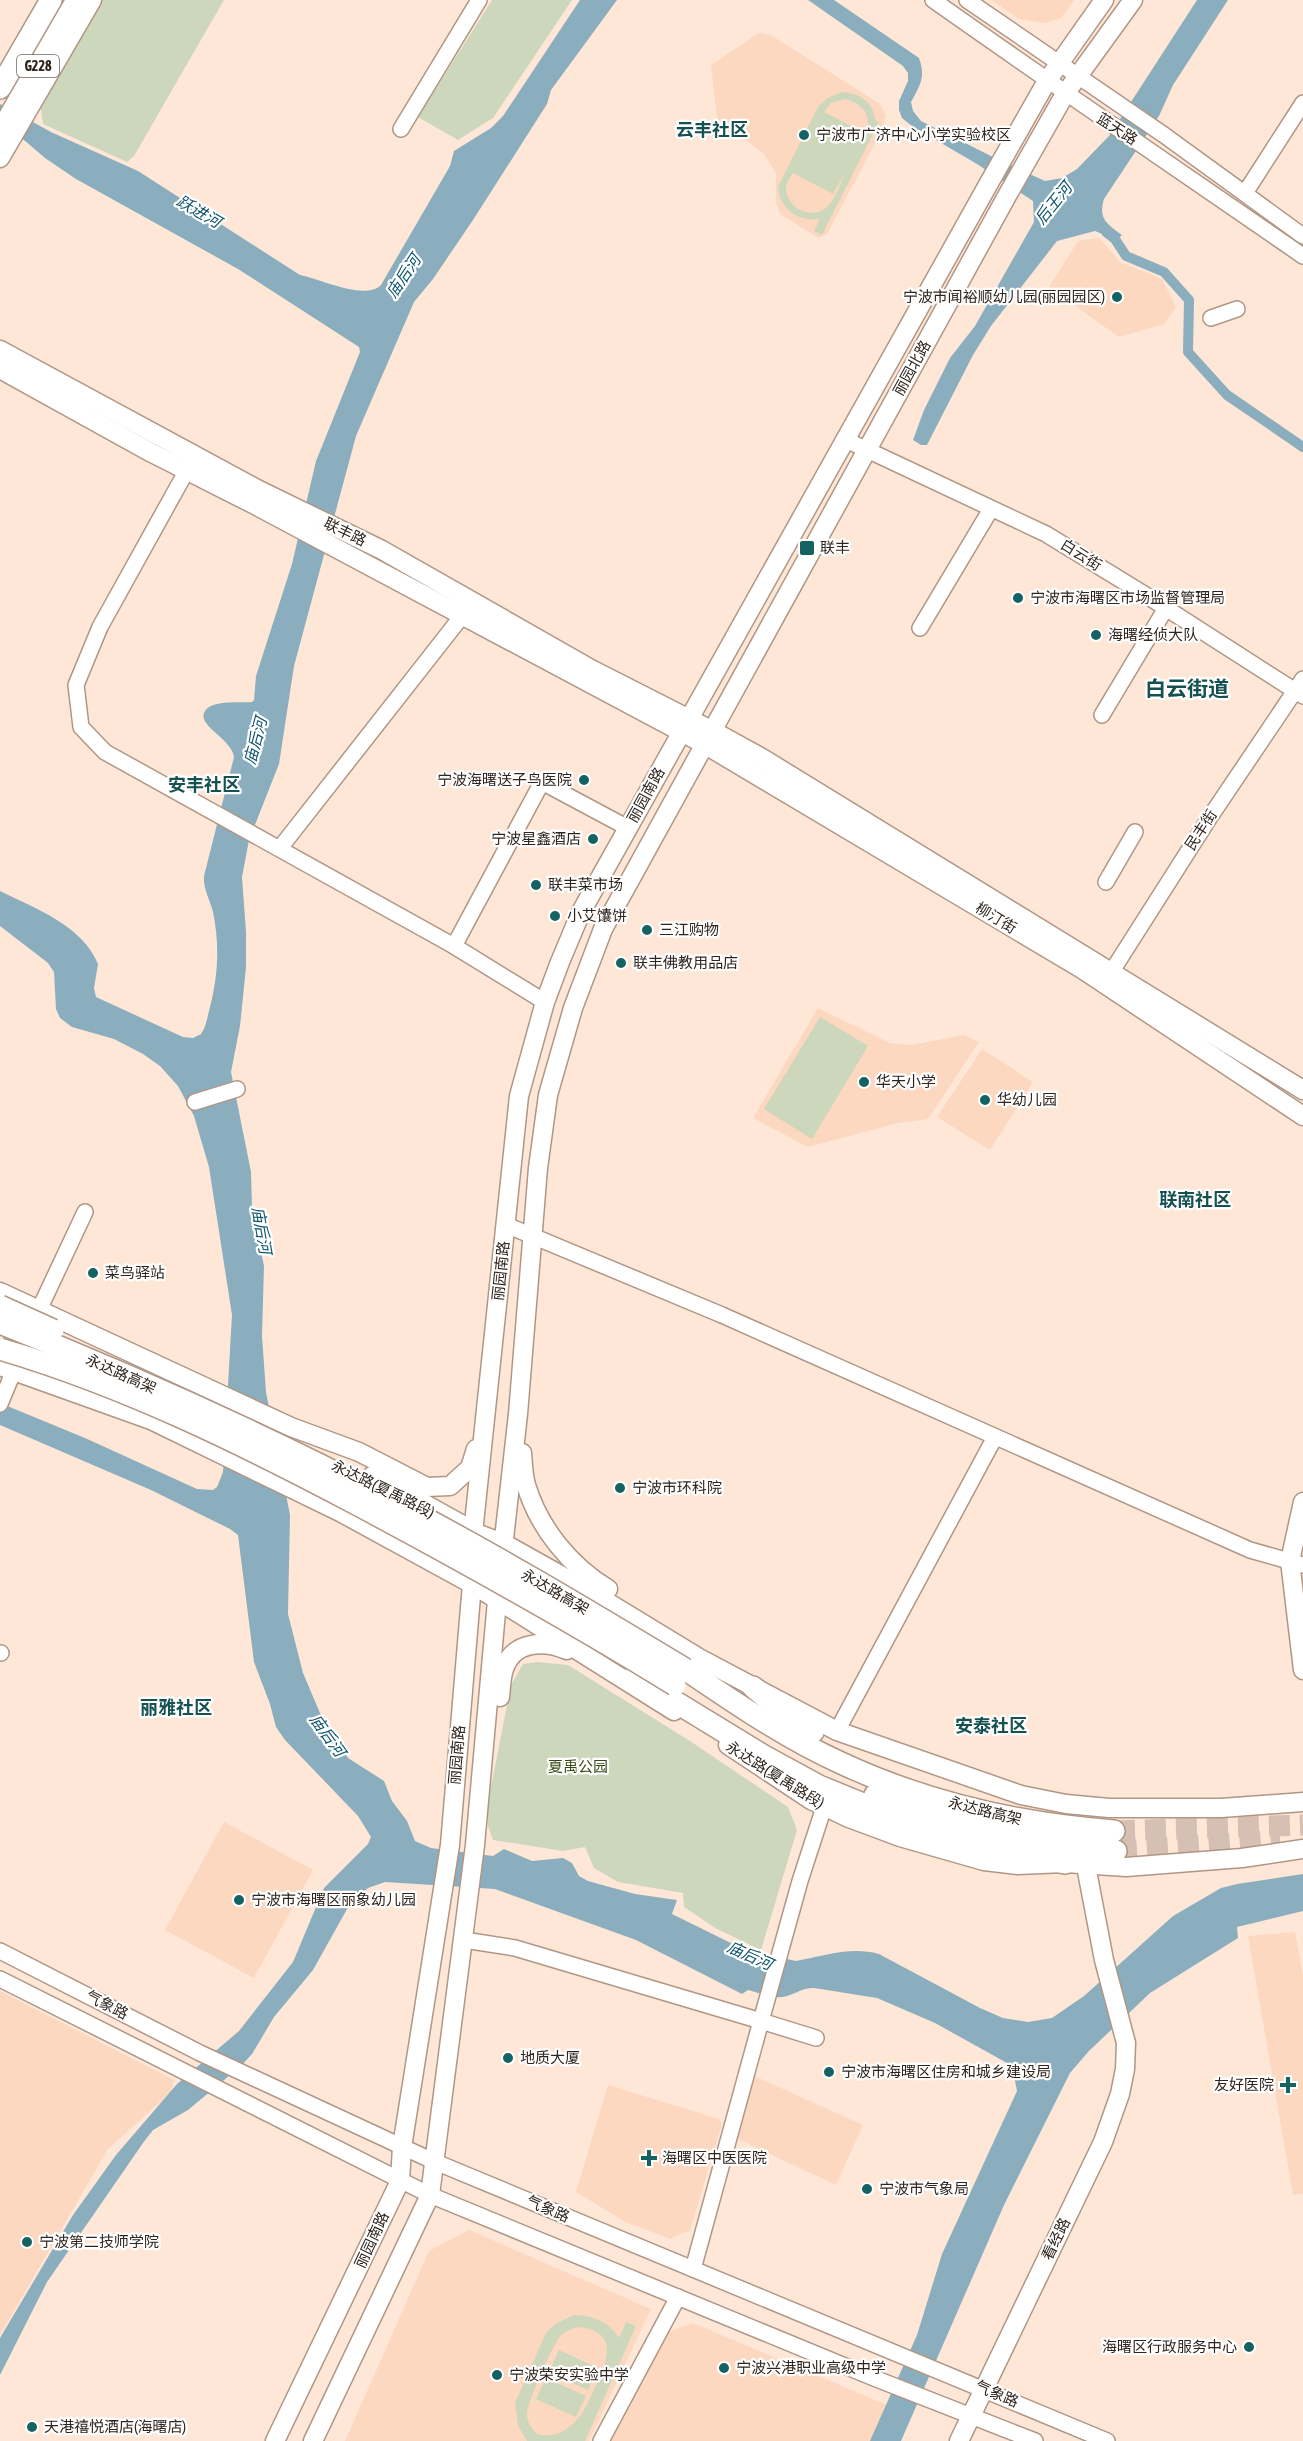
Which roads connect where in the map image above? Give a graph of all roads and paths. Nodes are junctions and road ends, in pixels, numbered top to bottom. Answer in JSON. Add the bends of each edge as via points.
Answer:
{"nodes":[{"id":1,"x":39,"y":0,"type":"edge"},
{"id":2,"x":51,"y":0,"type":"edge"},
{"id":3,"x":77,"y":0,"type":"edge"},
{"id":4,"x":92,"y":0,"type":"edge"},
{"id":5,"x":479,"y":0,"type":"edge"},
{"id":6,"x":933,"y":0,"type":"edge"},
{"id":7,"x":967,"y":0,"type":"edge"},
{"id":8,"x":1104,"y":0,"type":"edge"},
{"id":9,"x":1133,"y":0,"type":"edge"},
{"id":10,"x":1059,"y":62,"type":"junction"},
{"id":11,"x":0,"y":69,"type":"edge"},
{"id":12,"x":1078,"y":76,"type":"junction"},
{"id":13,"x":1047,"y":81,"type":"junction"},
{"id":14,"x":0,"y":88,"type":"edge"},
{"id":15,"x":1065,"y":94,"type":"junction"},
{"id":16,"x":1303,"y":103,"type":"edge"},
{"id":17,"x":401,"y":129,"type":"dead end"},
{"id":18,"x":6,"y":136,"type":"edge"},
{"id":19,"x":0,"y":158,"type":"edge"},
{"id":20,"x":1245,"y":193,"type":"junction"},
{"id":21,"x":1303,"y":235,"type":"edge"},
{"id":22,"x":1303,"y":256,"type":"edge"},
{"id":23,"x":1237,"y":309,"type":"dead end"},
{"id":24,"x":1210,"y":318,"type":"dead end"},
{"id":25,"x":0,"y":350,"type":"edge"},
{"id":26,"x":0,"y":369,"type":"edge"},
{"id":27,"x":844,"y":439,"type":"junction"},
{"id":28,"x":866,"y":451,"type":"junction"},
{"id":29,"x":187,"y":470,"type":"junction"},
{"id":30,"x":256,"y":497,"type":"junction"},
{"id":31,"x":991,"y":509,"type":"junction"},
{"id":32,"x":1166,"y":608,"type":"junction"},
{"id":33,"x":462,"y":616,"type":"junction"},
{"id":34,"x":920,"y":628,"type":"dead end"},
{"id":35,"x":1300,"y":688,"type":"edge"},
{"id":36,"x":1102,"y":715,"type":"dead end"},
{"id":37,"x":685,"y":725,"type":"junction"},
{"id":38,"x":708,"y":737,"type":"junction"},
{"id":39,"x":628,"y":828,"type":"junction"},
{"id":40,"x":1135,"y":832,"type":"dead end"},
{"id":41,"x":282,"y":849,"type":"junction"},
{"id":42,"x":1106,"y":882,"type":"dead end"},
{"id":43,"x":454,"y":946,"type":"junction"},
{"id":44,"x":1106,"y":976,"type":"junction"},
{"id":45,"x":544,"y":1002,"type":"junction"},
{"id":46,"x":237,"y":1089,"type":"dead end"},
{"id":47,"x":1303,"y":1090,"type":"edge"},
{"id":48,"x":195,"y":1102,"type":"dead end"},
{"id":49,"x":1303,"y":1116,"type":"edge"},
{"id":50,"x":85,"y":1212,"type":"dead end"},
{"id":51,"x":506,"y":1225,"type":"junction"},
{"id":52,"x":533,"y":1235,"type":"junction"},
{"id":53,"x":0,"y":1292,"type":"edge"},
{"id":54,"x":0,"y":1306,"type":"edge"},
{"id":55,"x":39,"y":1310,"type":"junction"},
{"id":56,"x":0,"y":1321,"type":"edge"},
{"id":57,"x":31,"y":1330,"type":"junction"},
{"id":58,"x":0,"y":1341,"type":"edge"},
{"id":59,"x":0,"y":1350,"type":"edge"},
{"id":60,"x":32,"y":1359,"type":"junction"},
{"id":61,"x":7,"y":1368,"type":"edge"},
{"id":62,"x":2,"y":1399,"type":"edge"},
{"id":63,"x":233,"y":1409,"type":"junction"},
{"id":64,"x":487,"y":1410,"type":"junction"},
{"id":65,"x":518,"y":1414,"type":"junction"},
{"id":66,"x":995,"y":1437,"type":"junction"},
{"id":67,"x":1303,"y":1502,"type":"edge"},
{"id":68,"x":473,"y":1533,"type":"junction"},
{"id":69,"x":505,"y":1544,"type":"junction"},
{"id":70,"x":1296,"y":1563,"type":"edge"},
{"id":71,"x":471,"y":1584,"type":"junction"},
{"id":72,"x":497,"y":1600,"type":"junction"},
{"id":73,"x":598,"y":1662,"type":"junction"},
{"id":74,"x":1303,"y":1670,"type":"edge"},
{"id":75,"x":682,"y":1678,"type":"junction"},
{"id":76,"x":753,"y":1687,"type":"junction"},
{"id":77,"x":837,"y":1731,"type":"junction"},
{"id":78,"x":480,"y":1789,"type":"junction"},
{"id":79,"x":1303,"y":1802,"type":"edge"},
{"id":80,"x":824,"y":1807,"type":"junction"},
{"id":81,"x":1029,"y":1822,"type":"junction"},
{"id":82,"x":1303,"y":1849,"type":"edge"},
{"id":83,"x":1075,"y":1864,"type":"junction"},
{"id":84,"x":464,"y":1940,"type":"junction"},
{"id":85,"x":0,"y":1951,"type":"edge"},
{"id":86,"x":0,"y":1978,"type":"edge"},
{"id":87,"x":761,"y":2021,"type":"junction"},
{"id":88,"x":816,"y":2038,"type":"dead end"},
{"id":89,"x":402,"y":2147,"type":"junction"},
{"id":90,"x":433,"y":2161,"type":"junction"},
{"id":91,"x":400,"y":2181,"type":"junction"},
{"id":92,"x":430,"y":2195,"type":"junction"},
{"id":93,"x":693,"y":2269,"type":"junction"},
{"id":94,"x":678,"y":2297,"type":"junction"},
{"id":95,"x":983,"y":2388,"type":"junction"},
{"id":96,"x":970,"y":2416,"type":"junction"},
{"id":97,"x":275,"y":2441,"type":"edge"},
{"id":98,"x":313,"y":2441,"type":"edge"},
{"id":99,"x":601,"y":2441,"type":"edge"},
{"id":100,"x":959,"y":2441,"type":"edge"},
{"id":101,"x":1035,"y":2441,"type":"edge"},
{"id":102,"x":1107,"y":2441,"type":"edge"}],
"edges":[{"from":1,"to":11,"type":"main road"},
{"from":2,"to":14,"type":"highway","number":"G228"},
{"from":3,"to":18,"type":"highway","number":"G228"},
{"from":4,"to":18,"type":"main road","via":[[31,106]]},
{"from":5,"to":17,"type":"street"},
{"from":6,"to":13,"type":"street","name":"蓝天路"},
{"from":7,"to":10,"type":"street","name":"蓝天路"},
{"from":8,"to":10,"type":"main road","name":"丽园北路"},
{"from":9,"to":12,"type":"main road","name":"丽园北路"},
{"from":10,"to":12,"type":"street","name":"蓝天路"},
{"from":10,"to":13,"type":"main road","name":"丽园北路"},
{"from":12,"to":15,"type":"main road","name":"丽园北路"},
{"from":12,"to":20,"type":"street","name":"蓝天路"},
{"from":13,"to":15,"type":"street","name":"蓝天路"},
{"from":13,"to":27,"type":"main road","name":"丽园北路"},
{"from":15,"to":22,"type":"street","name":"蓝天路"},
{"from":15,"to":28,"type":"main road","name":"丽园北路"},
{"from":16,"to":20,"type":"street"},
{"from":18,"to":19,"type":"main road"},
{"from":20,"to":21,"type":"street","name":"蓝天路"},
{"from":23,"to":24,"type":"street"},
{"from":25,"to":30,"type":"main road","name":"联丰路"},
{"from":26,"to":29,"type":"main road","name":"联丰路"},
{"from":27,"to":28,"type":"street","name":"白云街"},
{"from":27,"to":37,"type":"main road","name":"丽园北路"},
{"from":28,"to":31,"type":"street","name":"白云街"},
{"from":28,"to":38,"type":"main road","name":"丽园北路"},
{"from":29,"to":30,"type":"main road","name":"联丰路"},
{"from":29,"to":41,"type":"street","via":[[100,627],[76,686],[81,727],[105,752]]},
{"from":30,"to":33,"type":"main road","name":"联丰路"},
{"from":30,"to":37,"type":"main road","name":"联丰路","via":[[382,550]]},
{"from":31,"to":32,"type":"street","name":"白云街","via":[[1046,534]]},
{"from":31,"to":34,"type":"street"},
{"from":32,"to":35,"type":"street","name":"白云街"},
{"from":32,"to":36,"type":"street"},
{"from":33,"to":37,"type":"main road","name":"联丰路"},
{"from":33,"to":41,"type":"street"},
{"from":35,"to":44,"type":"street","name":"民丰街"},
{"from":37,"to":38,"type":"main road","name":"柳汀街"},
{"from":37,"to":39,"type":"main road","name":"丽园南路"},
{"from":38,"to":44,"type":"main road","name":"柳汀街"},
{"from":38,"to":52,"type":"main road","name":"丽园南路","via":[[603,929],[573,1008],[548,1095]]},
{"from":39,"to":43,"type":"street","via":[[542,782]]},
{"from":39,"to":45,"type":"main road","name":"丽园南路","via":[[581,912]]},
{"from":40,"to":42,"type":"street"},
{"from":41,"to":43,"type":"street"},
{"from":43,"to":45,"type":"street"},
{"from":44,"to":47,"type":"main road","name":"柳汀街"},
{"from":44,"to":49,"type":"main road","name":"柳汀街"},
{"from":45,"to":51,"type":"main road","name":"丽园南路","via":[[519,1096]]},
{"from":46,"to":48,"type":"street"},
{"from":50,"to":55,"type":"street"},
{"from":51,"to":52,"type":"street"},
{"from":51,"to":64,"type":"main road","name":"丽园南路"},
{"from":52,"to":65,"type":"main road","name":"丽园南路"},
{"from":52,"to":66,"type":"street"},
{"from":53,"to":55,"type":"main road"},
{"from":54,"to":68,"type":"highway","bridge":true,"via":[[373,1477]]},
{"from":55,"to":57,"type":"street"},
{"from":55,"to":63,"type":"main road"},
{"from":56,"to":57,"type":"main road"},
{"from":56,"to":75,"type":"highway","name":"永达路高架","bridge":true,"via":[[97,1362],[411,1512],[578,1605]]},
{"from":57,"to":61,"type":"street"},
{"from":57,"to":63,"type":"main road","via":[[189,1396]]},
{"from":58,"to":60,"type":"highway","bridge":true},
{"from":59,"to":60,"type":"highway","bridge":true},
{"from":60,"to":75,"type":"highway","name":"永达路高架","bridge":true,"via":[[136,1396],[290,1469],[615,1648]]},
{"from":61,"to":62,"type":"street"},
{"from":61,"to":71,"type":"main road","name":"永达路(夏禹路段)","via":[[151,1420],[305,1495]]},
{"from":63,"to":64,"type":"main road","via":[[359,1452],[427,1487],[450,1486],[470,1467]]},
{"from":63,"to":68,"type":"main road","name":"永达路(夏禹路段)","via":[[299,1449]]},
{"from":64,"to":68,"type":"main road","name":"丽园南路"},
{"from":65,"to":69,"type":"main road","name":"丽园南路"},
{"from":65,"to":75,"type":"main road","via":[[525,1484],[549,1536],[589,1577],[651,1615]]},
{"from":66,"to":70,"type":"street","via":[[1250,1550]]},
{"from":66,"to":77,"type":"street"},
{"from":67,"to":70,"type":"main road"},
{"from":68,"to":69,"type":"main road","name":"永达路(夏禹路段)"},
{"from":68,"to":71,"type":"main road","name":"丽园南路"},
{"from":69,"to":72,"type":"main road","name":"丽园南路"},
{"from":69,"to":75,"type":"main road","name":"永达路(夏禹路段)","via":[[589,1591]]},
{"from":70,"to":74,"type":"main road"},
{"from":71,"to":72,"type":"main road","name":"永达路(夏禹路段)"},
{"from":71,"to":89,"type":"main road","name":"丽园南路","via":[[446,1882]]},
{"from":72,"to":73,"type":"main road","name":"永达路(夏禹路段)"},
{"from":72,"to":78,"type":"main road","name":"丽园南路"},
{"from":73,"to":78,"type":"main road","via":[[545,1644],[533,1643],[515,1652],[504,1670],[494,1747]]},
{"from":73,"to":80,"type":"main road","name":"永达路(夏禹路段)"},
{"from":75,"to":76,"type":"main road","name":"永达路(夏禹路段)"},
{"from":75,"to":81,"type":"highway","name":"永达路高架","via":[[839,1763],[935,1798]]},
{"from":75,"to":81,"type":"highway","name":"永达路高架","via":[[784,1755],[829,1778],[945,1819],[1002,1834],[1074,1847],[1115,1841]]},
{"from":75,"to":83,"type":"highway","via":[[764,1756],[819,1786],[907,1822],[983,1845]]},
{"from":76,"to":77,"type":"main road","name":"永达路(夏禹路段)"},
{"from":76,"to":81,"type":"highway","via":[[794,1721],[851,1753],[954,1789]]},
{"from":77,"to":79,"type":"main road","name":"永达路(夏禹路段)","via":[[1021,1795],[1066,1804],[1210,1808]]},
{"from":78,"to":84,"type":"main road","name":"丽园南路"},
{"from":80,"to":83,"type":"main road","name":"永达路(夏禹路段)","via":[[900,1838],[984,1861]]},
{"from":80,"to":87,"type":"street"},
{"from":82,"to":83,"type":"main road","name":"永达路(夏禹路段)","via":[[1137,1866]]},
{"from":83,"to":95,"type":"main road","name":"看经路","via":[[1126,2043],[1125,2070],[1103,2142]]},
{"from":84,"to":87,"type":"street","via":[[515,1948]]},
{"from":84,"to":90,"type":"main road"},
{"from":85,"to":89,"type":"street","name":"气象路","via":[[200,2053]]},
{"from":86,"to":91,"type":"street","name":"气象路"},
{"from":87,"to":88,"type":"street"},
{"from":87,"to":93,"type":"street"},
{"from":89,"to":90,"type":"street","name":"气象路"},
{"from":89,"to":91,"type":"main road","name":"丽园南路"},
{"from":90,"to":92,"type":"main road"},
{"from":90,"to":93,"type":"street","name":"气象路"},
{"from":91,"to":92,"type":"street","name":"气象路"},
{"from":91,"to":97,"type":"main road","name":"丽园南路"},
{"from":92,"to":94,"type":"street","name":"气象路"},
{"from":92,"to":98,"type":"main road"},
{"from":93,"to":95,"type":"street","name":"气象路"},
{"from":94,"to":96,"type":"street","name":"气象路"},
{"from":94,"to":99,"type":"street"},
{"from":95,"to":96,"type":"main road","name":"看经路"},
{"from":95,"to":102,"type":"street","name":"气象路"},
{"from":96,"to":100,"type":"main road","name":"看经路"},
{"from":96,"to":101,"type":"street","name":"气象路"}]}
